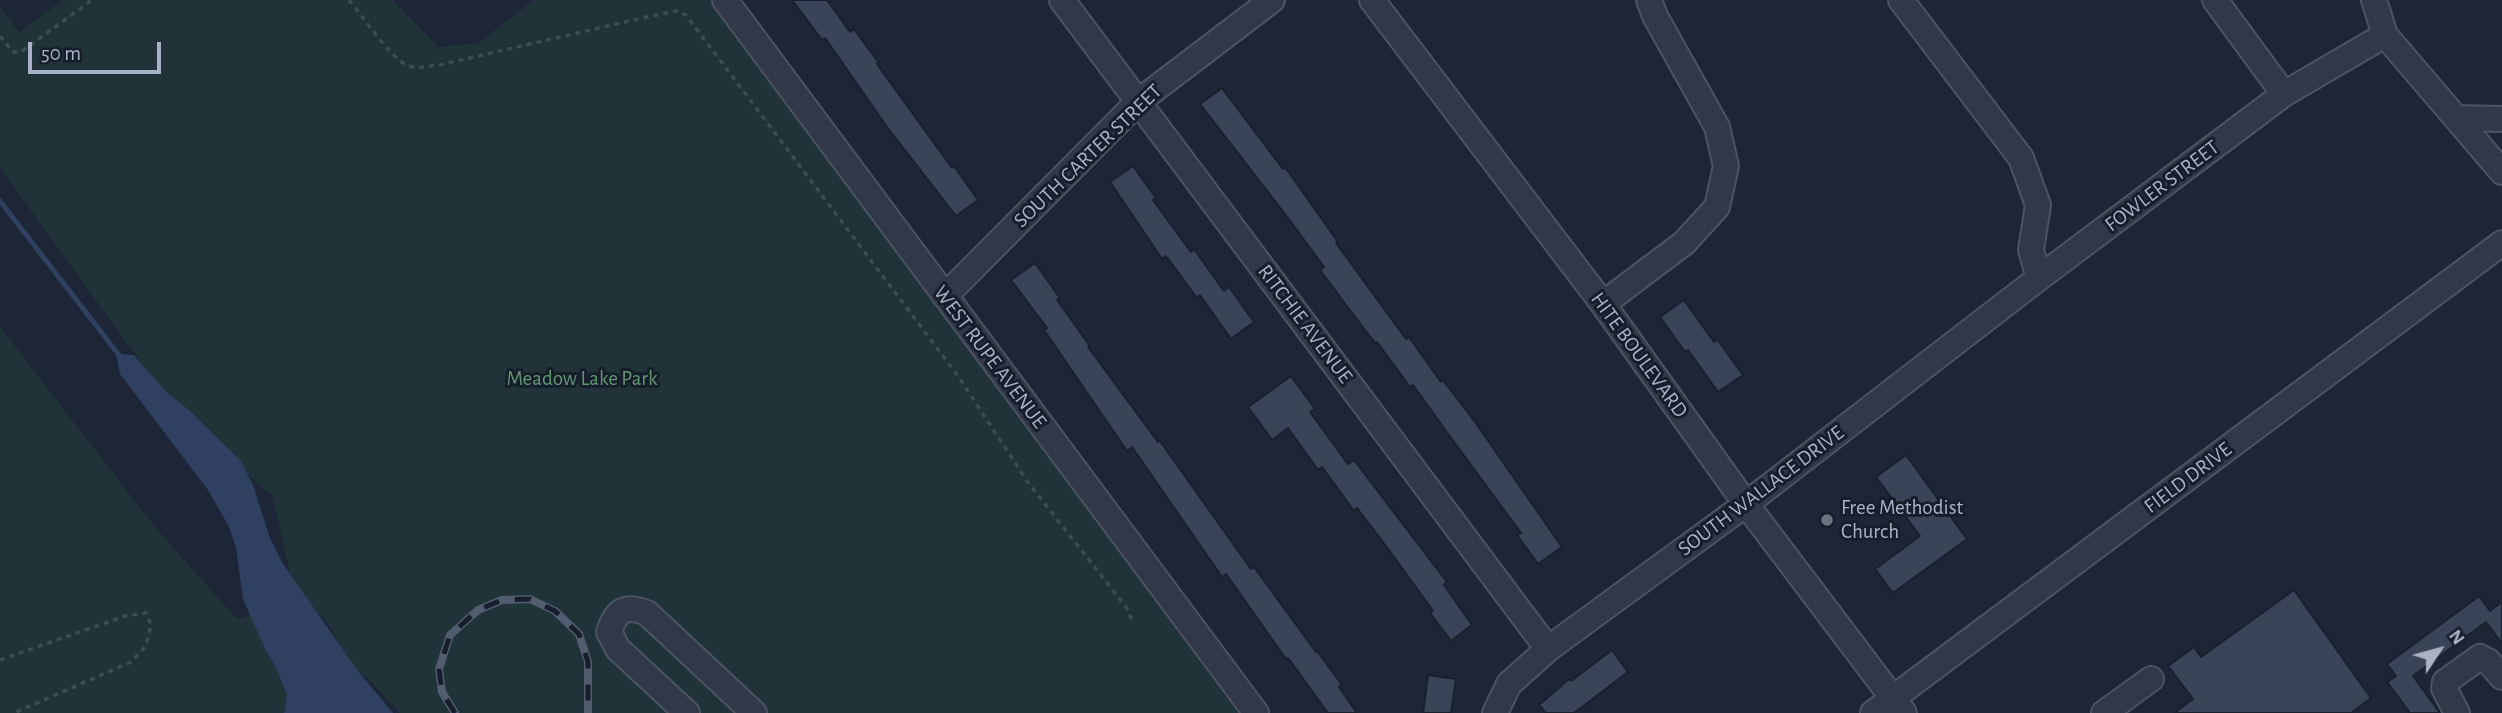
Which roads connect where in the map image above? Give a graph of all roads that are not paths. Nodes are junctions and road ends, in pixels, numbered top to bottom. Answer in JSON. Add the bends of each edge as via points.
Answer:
{"nodes":[{"id":1,"x":725,"y":0,"type":"edge"},
{"id":2,"x":1062,"y":0,"type":"edge"},
{"id":3,"x":1272,"y":0,"type":"edge"},
{"id":4,"x":1372,"y":0,"type":"edge"},
{"id":5,"x":1649,"y":0,"type":"edge"},
{"id":6,"x":1901,"y":0,"type":"edge"},
{"id":7,"x":2215,"y":0,"type":"edge"},
{"id":8,"x":2374,"y":0,"type":"edge"},
{"id":9,"x":2385,"y":35,"type":"junction"},
{"id":10,"x":2284,"y":94,"type":"junction"},
{"id":11,"x":1138,"y":102,"type":"junction"},
{"id":12,"x":2456,"y":118,"type":"junction"},
{"id":13,"x":2502,"y":119,"type":"edge"},
{"id":14,"x":2502,"y":172,"type":"edge"},
{"id":15,"x":2502,"y":243,"type":"edge"},
{"id":16,"x":2039,"y":278,"type":"junction"},
{"id":17,"x":945,"y":296,"type":"junction"},
{"id":18,"x":1603,"y":304,"type":"junction"},
{"id":19,"x":1746,"y":503,"type":"junction"},
{"id":20,"x":1548,"y":649,"type":"junction"},
{"id":21,"x":2502,"y":677,"type":"edge"},
{"id":22,"x":2151,"y":679,"type":"dead end"},
{"id":23,"x":1890,"y":708,"type":"edge"},
{"id":24,"x":687,"y":713,"type":"edge"},
{"id":25,"x":754,"y":713,"type":"edge"},
{"id":26,"x":1256,"y":713,"type":"edge"},
{"id":27,"x":1495,"y":713,"type":"edge"},
{"id":28,"x":2105,"y":713,"type":"edge"},
{"id":29,"x":2457,"y":713,"type":"edge"}],
"edges":[{"from":1,"to":17,"type":"street","name":"WEST RUPE AVENUE"},
{"from":2,"to":11,"type":"street","name":"RITCHIE AVENUE"},
{"from":3,"to":11,"type":"street","name":"SOUTH CARTER STREET"},
{"from":4,"to":18,"type":"street","name":"HITE BOULEVARD"},
{"from":5,"to":18,"type":"street","via":[[1717,127],[1726,166],[1717,206],[1709,216],[1684,243]]},
{"from":6,"to":16,"type":"street","via":[[2021,158],[2038,205],[2031,250]]},
{"from":7,"to":10,"type":"street"},
{"from":8,"to":9,"type":"street"},
{"from":9,"to":10,"type":"street","name":"FOWLER STREET"},
{"from":9,"to":12,"type":"street"},
{"from":10,"to":16,"type":"street","name":"FOWLER STREET"},
{"from":11,"to":17,"type":"street","name":"SOUTH CARTER STREET"},
{"from":11,"to":20,"type":"street","name":"RITCHIE AVENUE"},
{"from":12,"to":13,"type":"street"},
{"from":12,"to":14,"type":"street"},
{"from":15,"to":23,"type":"street","name":"FIELD DRIVE"},
{"from":16,"to":19,"type":"street","name":"SOUTH WALLACE DRIVE"},
{"from":17,"to":26,"type":"street","name":"WEST RUPE AVENUE"},
{"from":18,"to":19,"type":"street","name":"HITE BOULEVARD"},
{"from":19,"to":20,"type":"street","name":"SOUTH WALLACE DRIVE"},
{"from":19,"to":23,"type":"street","name":"HITE BOULEVARD"},
{"from":20,"to":27,"type":"street","name":"SOUTH WALLACE DRIVE","via":[[1509,684]]},
{"from":21,"to":29,"type":"street","via":[[2480,657],[2445,682]]},
{"from":22,"to":28,"type":"street"},
{"from":24,"to":25,"type":"street","via":[[618,649],[609,632],[620,612],[634,608],[647,613]]}]}
